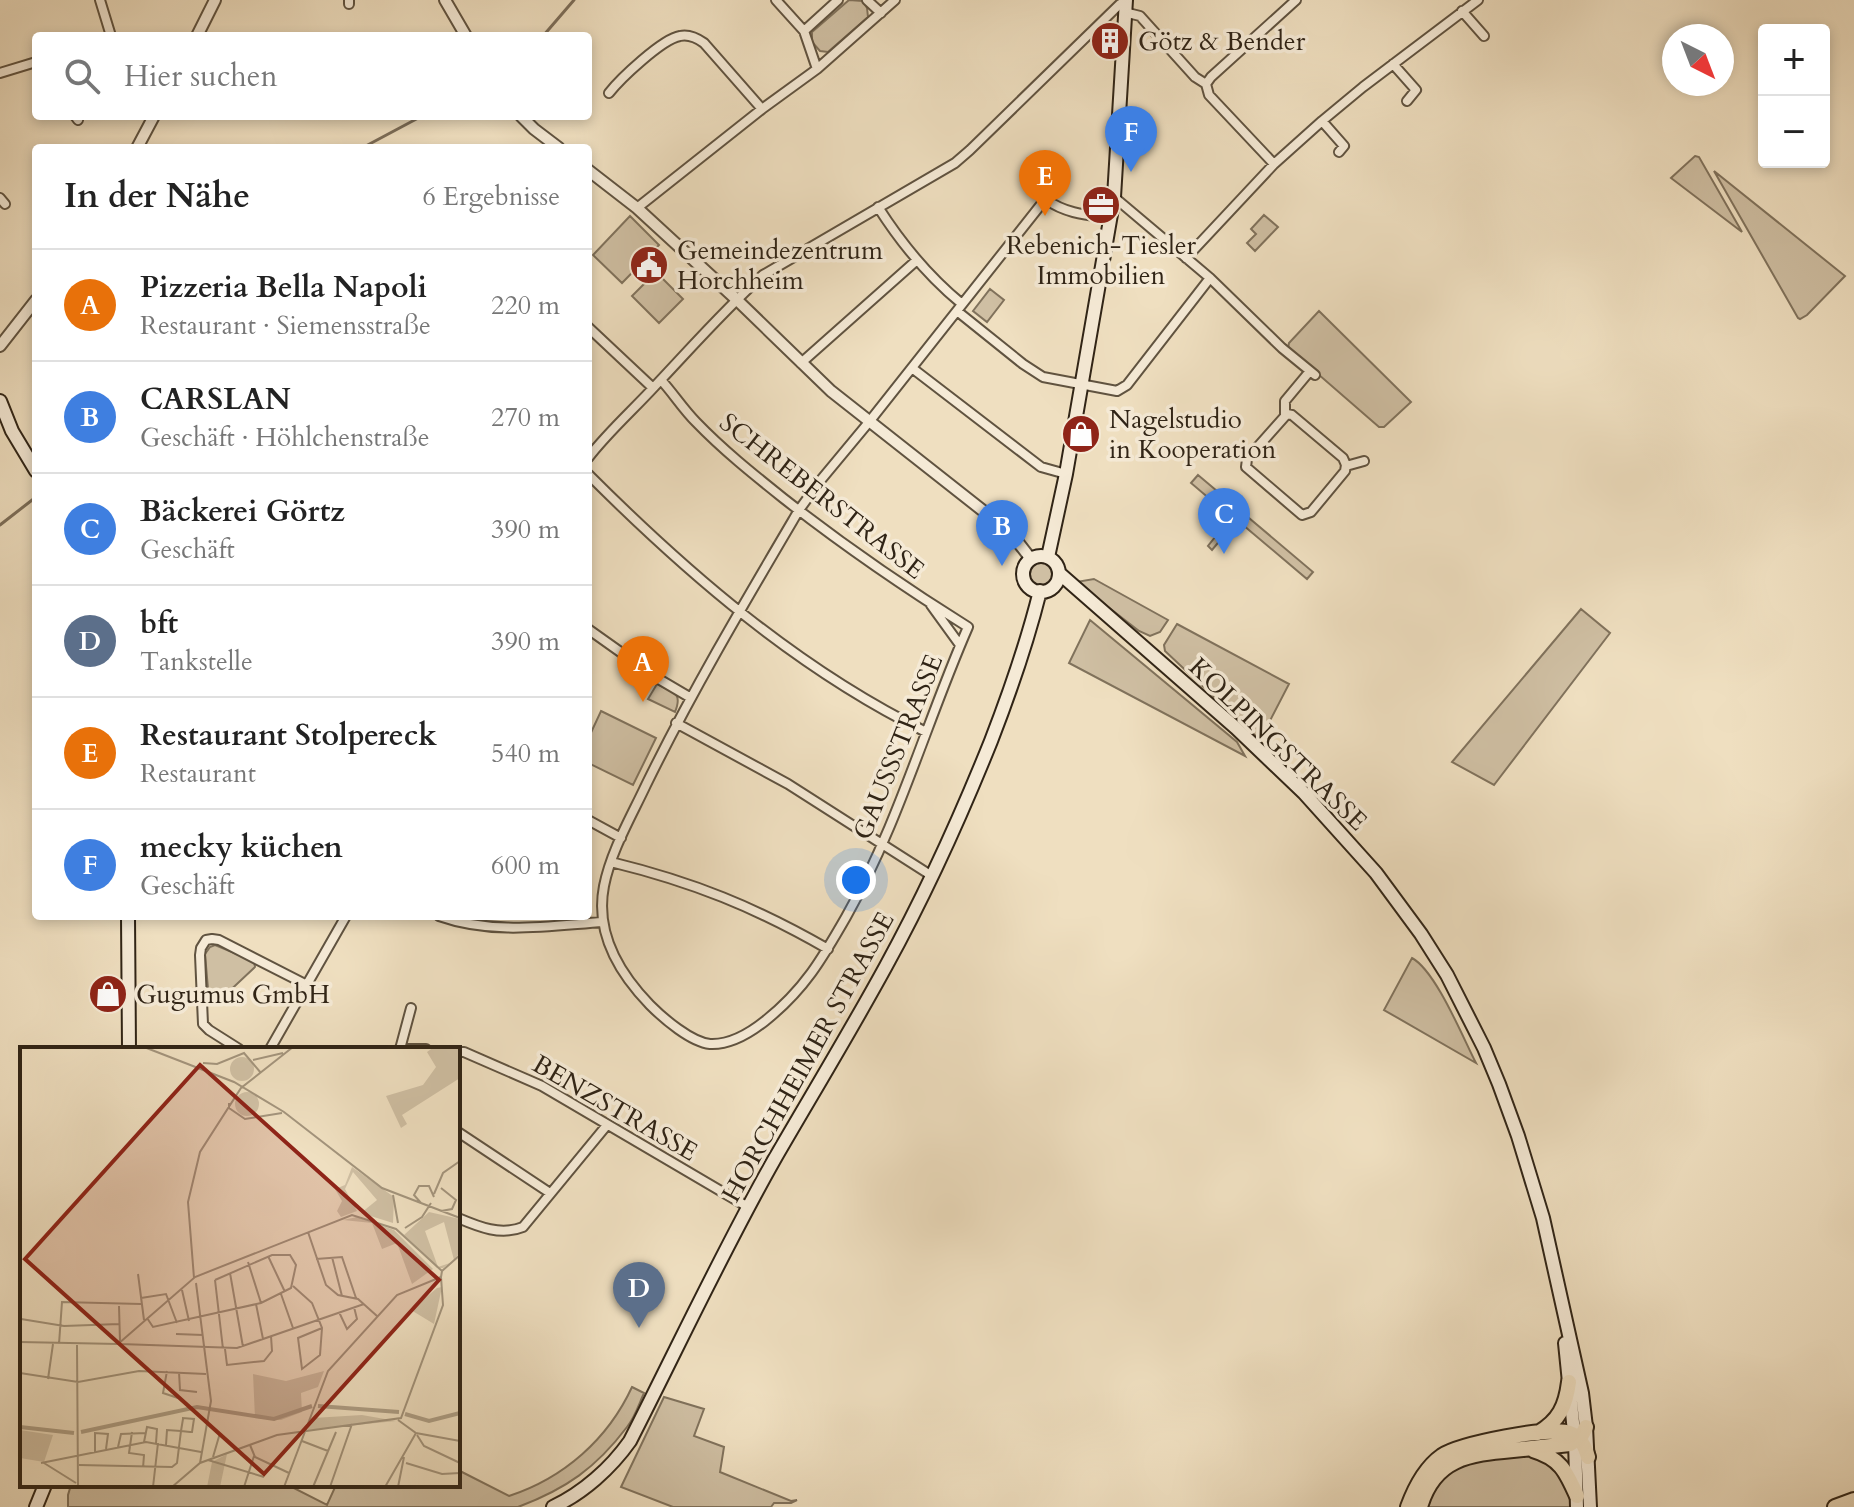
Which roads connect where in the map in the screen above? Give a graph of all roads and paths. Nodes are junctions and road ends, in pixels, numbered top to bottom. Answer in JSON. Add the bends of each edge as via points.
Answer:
{"nodes":[{"id":1,"x":100,"y":0,"type":"edge"},
{"id":2,"x":215,"y":0,"type":"edge"},
{"id":3,"x":445,"y":0,"type":"edge"},
{"id":4,"x":776,"y":0,"type":"edge"},
{"id":5,"x":838,"y":0,"type":"edge"},
{"id":6,"x":867,"y":0,"type":"edge"},
{"id":7,"x":895,"y":0,"type":"edge"},
{"id":8,"x":1296,"y":0,"type":"edge"},
{"id":9,"x":1478,"y":0,"type":"edge"},
{"id":10,"x":1125,"y":5,"type":"edge"},
{"id":11,"x":1462,"y":11,"type":"junction"},
{"id":12,"x":881,"y":13,"type":"junction"},
{"id":13,"x":804,"y":31,"type":"junction"},
{"id":14,"x":110,"y":32,"type":"edge"},
{"id":15,"x":199,"y":32,"type":"edge"},
{"id":16,"x":464,"y":32,"type":"edge"},
{"id":17,"x":1484,"y":36,"type":"dead end"},
{"id":18,"x":32,"y":63,"type":"edge"},
{"id":19,"x":1393,"y":64,"type":"junction"},
{"id":20,"x":817,"y":69,"type":"junction"},
{"id":21,"x":0,"y":73,"type":"edge"},
{"id":22,"x":1206,"y":84,"type":"junction"},
{"id":23,"x":609,"y":93,"type":"dead end"},
{"id":24,"x":1407,"y":101,"type":"dead end"},
{"id":25,"x":762,"y":109,"type":"junction"},
{"id":26,"x":152,"y":120,"type":"edge"},
{"id":27,"x":525,"y":120,"type":"edge"},
{"id":28,"x":1322,"y":121,"type":"junction"},
{"id":29,"x":139,"y":144,"type":"edge"},
{"id":30,"x":554,"y":144,"type":"edge"},
{"id":31,"x":1339,"y":152,"type":"dead end"},
{"id":32,"x":1274,"y":164,"type":"junction"},
{"id":33,"x":592,"y":173,"type":"edge"},
{"id":34,"x":1114,"y":197,"type":"junction"},
{"id":35,"x":878,"y":207,"type":"junction"},
{"id":36,"x":637,"y":208,"type":"junction"},
{"id":37,"x":1111,"y":218,"type":"junction"},
{"id":38,"x":1186,"y":258,"type":"junction"},
{"id":39,"x":917,"y":260,"type":"junction"},
{"id":40,"x":1210,"y":278,"type":"junction"},
{"id":41,"x":736,"y":299,"type":"junction"},
{"id":42,"x":32,"y":305,"type":"edge"},
{"id":43,"x":960,"y":307,"type":"junction"},
{"id":44,"x":592,"y":331,"type":"edge"},
{"id":45,"x":0,"y":346,"type":"edge"},
{"id":46,"x":801,"y":363,"type":"junction"},
{"id":47,"x":912,"y":368,"type":"junction"},
{"id":48,"x":661,"y":380,"type":"junction"},
{"id":49,"x":1081,"y":385,"type":"junction"},
{"id":50,"x":653,"y":388,"type":"junction"},
{"id":51,"x":0,"y":401,"type":"edge"},
{"id":52,"x":1285,"y":415,"type":"junction"},
{"id":53,"x":869,"y":422,"type":"junction"},
{"id":54,"x":592,"y":453,"type":"edge"},
{"id":55,"x":1364,"y":461,"type":"dead end"},
{"id":56,"x":32,"y":464,"type":"edge"},
{"id":57,"x":1346,"y":466,"type":"junction"},
{"id":58,"x":1066,"y":474,"type":"junction"},
{"id":59,"x":592,"y":478,"type":"edge"},
{"id":60,"x":799,"y":510,"type":"junction"},
{"id":61,"x":1048,"y":557,"type":"junction"},
{"id":62,"x":1031,"y":559,"type":"junction"},
{"id":63,"x":1059,"y":573,"type":"junction"},
{"id":64,"x":1045,"y":590,"type":"junction"},
{"id":65,"x":1088,"y":599,"type":"junction"},
{"id":66,"x":931,"y":604,"type":"junction"},
{"id":67,"x":740,"y":611,"type":"junction"},
{"id":68,"x":592,"y":632,"type":"edge"},
{"id":69,"x":960,"y":645,"type":"junction"},
{"id":70,"x":691,"y":698,"type":"junction"},
{"id":71,"x":676,"y":723,"type":"junction"},
{"id":72,"x":926,"y":732,"type":"junction"},
{"id":73,"x":592,"y":822,"type":"edge"},
{"id":74,"x":621,"y":838,"type":"junction"},
{"id":75,"x":882,"y":845,"type":"junction"},
{"id":76,"x":611,"y":862,"type":"junction"},
{"id":77,"x":932,"y":876,"type":"junction"},
{"id":78,"x":128,"y":920,"type":"edge"},
{"id":79,"x":344,"y":920,"type":"edge"},
{"id":80,"x":453,"y":920,"type":"edge"},
{"id":81,"x":603,"y":922,"type":"junction"},
{"id":82,"x":828,"y":949,"type":"junction"},
{"id":83,"x":307,"y":985,"type":"junction"},
{"id":84,"x":411,"y":1008,"type":"dead end"},
{"id":85,"x":129,"y":1047,"type":"edge"},
{"id":86,"x":236,"y":1047,"type":"edge"},
{"id":87,"x":271,"y":1047,"type":"edge"},
{"id":88,"x":401,"y":1047,"type":"edge"},
{"id":89,"x":460,"y":1052,"type":"edge"},
{"id":90,"x":607,"y":1125,"type":"junction"},
{"id":91,"x":460,"y":1133,"type":"edge"},
{"id":92,"x":550,"y":1193,"type":"junction"},
{"id":93,"x":748,"y":1207,"type":"junction"},
{"id":94,"x":460,"y":1219,"type":"edge"},
{"id":95,"x":1560,"y":1290,"type":"junction"},
{"id":96,"x":1569,"y":1382,"type":"junction"},
{"id":97,"x":1538,"y":1433,"type":"junction"},
{"id":98,"x":1579,"y":1436,"type":"junction"},
{"id":99,"x":1529,"y":1448,"type":"junction"},
{"id":100,"x":1588,"y":1457,"type":"joint"},
{"id":101,"x":44,"y":1487,"type":"edge"},
{"id":102,"x":1854,"y":1500,"type":"edge"},
{"id":103,"x":1577,"y":1501,"type":"edge"},
{"id":104,"x":36,"y":1507,"type":"edge"},
{"id":105,"x":553,"y":1507,"type":"edge"},
{"id":106,"x":1408,"y":1507,"type":"edge"},
{"id":107,"x":1420,"y":1507,"type":"edge"},
{"id":108,"x":1590,"y":1507,"type":"edge"},
{"id":109,"x":1835,"y":1507,"type":"edge"}],
"edges":[{"from":1,"to":14,"type":"street"},
{"from":2,"to":15,"type":"street"},
{"from":3,"to":16,"type":"street"},
{"from":4,"to":13,"type":"street"},
{"from":5,"to":13,"type":"street"},
{"from":6,"to":12,"type":"street"},
{"from":7,"to":12,"type":"street"},
{"from":8,"to":22,"type":"street"},
{"from":9,"to":11,"type":"street"},
{"from":10,"to":22,"type":"street"},
{"from":10,"to":34,"type":"main road"},
{"from":10,"to":35,"type":"street","via":[[1120,4],[955,163]]},
{"from":11,"to":17,"type":"street"},
{"from":11,"to":19,"type":"street"},
{"from":12,"to":20,"type":"street"},
{"from":13,"to":20,"type":"street"},
{"from":18,"to":21,"type":"street"},
{"from":19,"to":24,"type":"street","via":[[1416,90]]},
{"from":19,"to":28,"type":"street"},
{"from":20,"to":25,"type":"street"},
{"from":22,"to":32,"type":"street","via":[[1209,95]]},
{"from":23,"to":25,"type":"street","via":[[670,39],[685,35],[704,43]]},
{"from":25,"to":36,"type":"street"},
{"from":26,"to":29,"type":"street"},
{"from":27,"to":30,"type":"street"},
{"from":28,"to":31,"type":"street","via":[[1344,146]]},
{"from":28,"to":32,"type":"street"},
{"from":32,"to":38,"type":"street"},
{"from":33,"to":36,"type":"street"},
{"from":34,"to":37,"type":"main road"},
{"from":34,"to":38,"type":"street"},
{"from":35,"to":39,"type":"street"},
{"from":35,"to":41,"type":"street","via":[[763,275]]},
{"from":36,"to":41,"type":"street"},
{"from":37,"to":43,"type":"street","via":[[1060,209],[1045,200]]},
{"from":37,"to":49,"type":"main road"},
{"from":38,"to":40,"type":"street"},
{"from":39,"to":43,"type":"street"},
{"from":39,"to":46,"type":"street"},
{"from":40,"to":49,"type":"street","via":[[1124,388]]},
{"from":40,"to":52,"type":"street","via":[[1312,373],[1285,401]]},
{"from":41,"to":46,"type":"street"},
{"from":41,"to":48,"type":"street"},
{"from":42,"to":45,"type":"street"},
{"from":43,"to":47,"type":"street"},
{"from":43,"to":49,"type":"street","via":[[1043,377]]},
{"from":44,"to":50,"type":"street"},
{"from":46,"to":53,"type":"street"},
{"from":47,"to":53,"type":"street"},
{"from":47,"to":58,"type":"street","via":[[1041,467]]},
{"from":48,"to":50,"type":"street"},
{"from":48,"to":60,"type":"street","name":"SCHREBERSTRASSE","via":[[710,436]]},
{"from":49,"to":58,"type":"main road"},
{"from":50,"to":54,"type":"street"},
{"from":51,"to":56,"type":"main road"},
{"from":52,"to":57,"type":"street","via":[[1292,415]]},
{"from":52,"to":57,"type":"street","via":[[1247,459],[1249,471],[1302,515]]},
{"from":53,"to":60,"type":"street"},
{"from":53,"to":62,"type":"street","via":[[1010,532]]},
{"from":55,"to":57,"type":"street"},
{"from":58,"to":61,"type":"main road"},
{"from":59,"to":67,"type":"street"},
{"from":60,"to":66,"type":"street","name":"SCHREBERSTRASSE"},
{"from":60,"to":67,"type":"street"},
{"from":61,"to":62,"type":"main road"},
{"from":61,"to":63,"type":"main road"},
{"from":62,"to":64,"type":"main road","via":[[1023,577],[1030,588]]},
{"from":63,"to":64,"type":"main road"},
{"from":63,"to":65,"type":"main road","name":"KOLPINGSTRASSE"},
{"from":64,"to":65,"type":"main road","name":"KOLPINGSTRASSE","via":[[1064,589]]},
{"from":64,"to":77,"type":"main road","name":"HORCHHEIMER STRASSE","via":[[1008,698]]},
{"from":65,"to":95,"type":"main road","name":"KOLPINGSTRASSE","via":[[1304,793],[1376,873],[1421,934],[1454,988],[1499,1084],[1543,1218]]},
{"from":66,"to":69,"type":"street","name":"SCHREBERSTRASSE"},
{"from":66,"to":69,"type":"street","name":"SCHREBERSTRASSE","via":[[968,627]]},
{"from":67,"to":70,"type":"street"},
{"from":67,"to":72,"type":"street","via":[[837,682]]},
{"from":68,"to":70,"type":"street"},
{"from":69,"to":72,"type":"street","name":"GAUSSSTRASSE"},
{"from":70,"to":71,"type":"street"},
{"from":71,"to":74,"type":"street"},
{"from":71,"to":75,"type":"street","via":[[788,784]]},
{"from":72,"to":75,"type":"street","name":"GAUSSSTRASSE"},
{"from":73,"to":74,"type":"street"},
{"from":74,"to":76,"type":"street"},
{"from":75,"to":77,"type":"street"},
{"from":75,"to":82,"type":"street","name":"GAUSSSTRASSE"},
{"from":76,"to":81,"type":"street"},
{"from":76,"to":82,"type":"street","via":[[718,894]]},
{"from":77,"to":93,"type":"main road","name":"HORCHHEIMER STRASSE"},
{"from":78,"to":85,"type":"main road"},
{"from":79,"to":83,"type":"street"},
{"from":80,"to":81,"type":"street","via":[[504,929]]},
{"from":81,"to":82,"type":"street","name":"GAUSSSTRASSE","via":[[613,954],[638,992],[671,1023],[707,1044],[737,1038],[761,1024],[804,984]]},
{"from":83,"to":86,"type":"street","via":[[219,940],[206,940],[200,955],[203,1024]]},
{"from":83,"to":87,"type":"street"},
{"from":84,"to":88,"type":"street"},
{"from":89,"to":90,"type":"street","name":"BENZSTRASSE","via":[[542,1086]]},
{"from":90,"to":92,"type":"street"},
{"from":90,"to":93,"type":"street","name":"BENZSTRASSE"},
{"from":91,"to":92,"type":"street"},
{"from":92,"to":94,"type":"street","via":[[523,1227],[512,1231]]},
{"from":93,"to":105,"type":"main road","name":"HORCHHEIMER STRASSE","via":[[630,1441],[601,1473]]},
{"from":95,"to":96,"type":"main road","name":"KOLPINGSTRASSE"},
{"from":95,"to":98,"type":"main road","name":"KOLPINGSTRASSE","via":[[1580,1378]]},
{"from":96,"to":97,"type":"highway","via":[[1559,1416]]},
{"from":96,"to":98,"type":"main road","name":"KOLPINGSTRASSE"},
{"from":97,"to":98,"type":"highway"},
{"from":97,"to":106,"type":"highway","via":[[1453,1450],[1423,1476]]},
{"from":98,"to":99,"type":"highway"},
{"from":98,"to":100,"type":"highway"},
{"from":98,"to":103,"type":"main road","name":"KOLPINGSTRASSE"},
{"from":99,"to":103,"type":"highway","via":[[1557,1461]]},
{"from":99,"to":107,"type":"highway","via":[[1476,1454],[1449,1464],[1427,1488]]},
{"from":100,"to":108,"type":"main road"},
{"from":101,"to":104,"type":"main road"},
{"from":102,"to":109,"type":"highway"}]}
